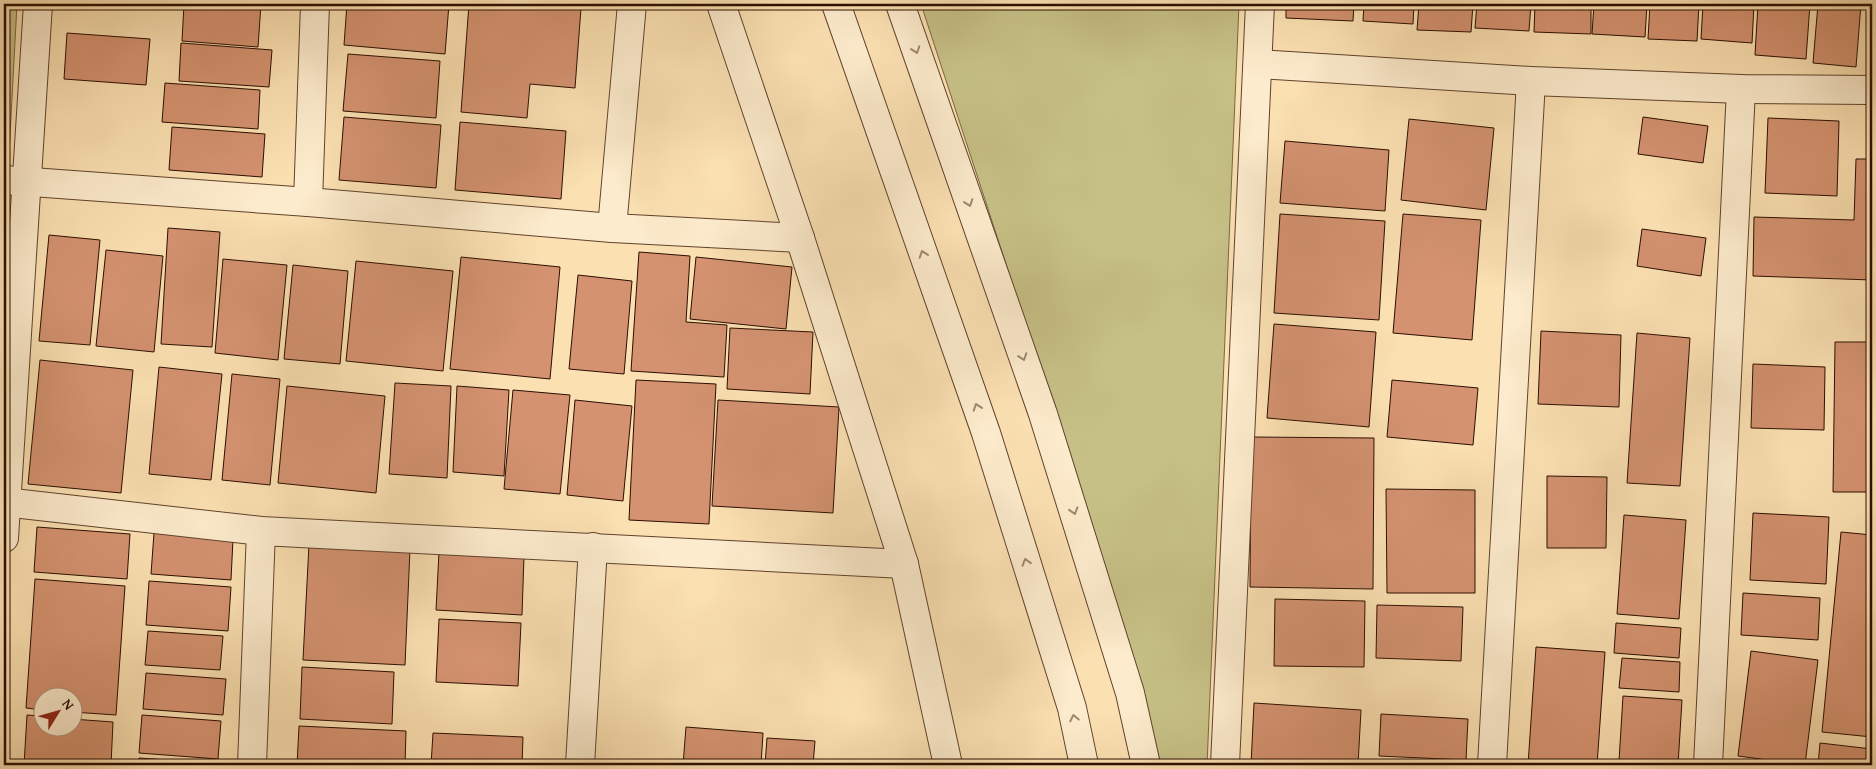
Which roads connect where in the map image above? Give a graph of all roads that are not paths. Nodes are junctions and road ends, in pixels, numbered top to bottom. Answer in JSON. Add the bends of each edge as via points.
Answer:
{"nodes":[{"id":1,"x":38,"y":4,"type":"edge"},
{"id":2,"x":315,"y":4,"type":"edge"},
{"id":3,"x":632,"y":4,"type":"edge"},
{"id":4,"x":721,"y":4,"type":"edge"},
{"id":5,"x":836,"y":4,"type":"edge"},
{"id":6,"x":900,"y":4,"type":"edge"},
{"id":7,"x":1260,"y":4,"type":"edge"},
{"id":8,"x":1258,"y":64,"type":"junction"},
{"id":9,"x":1531,"y":81,"type":"junction"},
{"id":10,"x":1742,"y":89,"type":"junction"},
{"id":11,"x":1872,"y":90,"type":"edge"},
{"id":12,"x":15,"y":181,"type":"edge"},
{"id":13,"x":308,"y":202,"type":"junction"},
{"id":14,"x":612,"y":228,"type":"junction"},
{"id":15,"x":800,"y":238,"type":"junction"},
{"id":16,"x":5,"y":502,"type":"edge"},
{"id":17,"x":261,"y":531,"type":"junction"},
{"id":18,"x":4,"y":538,"type":"edge"},
{"id":19,"x":593,"y":547,"type":"junction"},
{"id":20,"x":904,"y":564,"type":"junction"},
{"id":21,"x":252,"y":765,"type":"edge"},
{"id":22,"x":580,"y":765,"type":"edge"},
{"id":23,"x":948,"y":765,"type":"edge"},
{"id":24,"x":1084,"y":765,"type":"edge"},
{"id":25,"x":1146,"y":765,"type":"edge"},
{"id":26,"x":1225,"y":765,"type":"edge"},
{"id":27,"x":1492,"y":765,"type":"edge"},
{"id":28,"x":1708,"y":765,"type":"edge"}],
"edges":[{"from":1,"to":12,"type":"street"},
{"from":2,"to":13,"type":"street"},
{"from":3,"to":14,"type":"street"},
{"from":4,"to":15,"type":"street"},
{"from":24,"to":5,"type":"street","one_way":true,"via":[[1072,708],[986,433]]},
{"from":6,"to":25,"type":"street","one_way":true,"via":[[1046,424],[1130,693]]},
{"from":7,"to":8,"type":"street"},
{"from":8,"to":9,"type":"street"},
{"from":8,"to":26,"type":"street"},
{"from":9,"to":10,"type":"street"},
{"from":9,"to":27,"type":"street"},
{"from":10,"to":11,"type":"street"},
{"from":10,"to":28,"type":"street"},
{"from":12,"to":13,"type":"street"},
{"from":12,"to":16,"type":"street"},
{"from":13,"to":14,"type":"street"},
{"from":14,"to":15,"type":"street"},
{"from":15,"to":20,"type":"street"},
{"from":16,"to":17,"type":"street"},
{"from":16,"to":18,"type":"street"},
{"from":17,"to":19,"type":"street"},
{"from":17,"to":21,"type":"street"},
{"from":19,"to":20,"type":"street"},
{"from":19,"to":22,"type":"street"},
{"from":20,"to":23,"type":"street"}]}
